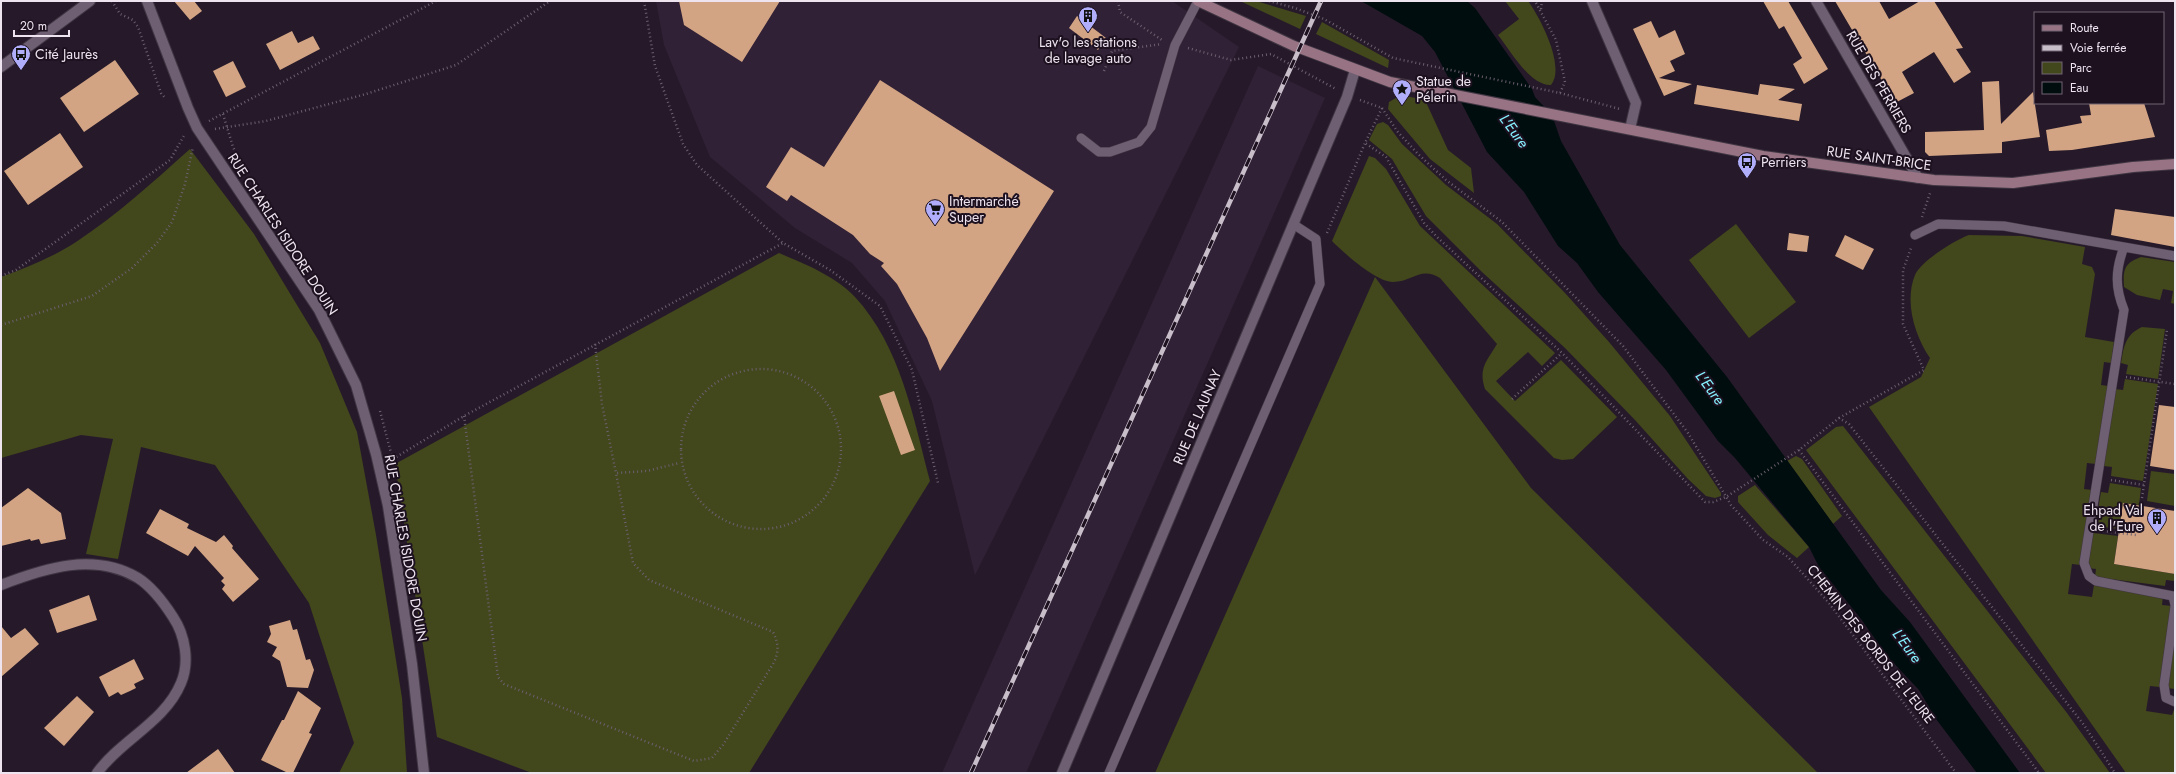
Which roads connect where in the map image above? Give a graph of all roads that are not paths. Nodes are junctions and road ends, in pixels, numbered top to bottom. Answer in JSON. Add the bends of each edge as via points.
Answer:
{"nodes":[{"id":1,"x":90,"y":1,"type":"edge"},
{"id":2,"x":147,"y":1,"type":"edge"},
{"id":3,"x":1198,"y":1,"type":"edge"},
{"id":4,"x":1592,"y":1,"type":"edge"},
{"id":5,"x":1816,"y":1,"type":"edge"},
{"id":6,"x":1,"y":67,"type":"edge"},
{"id":7,"x":1355,"y":70,"type":"junction"},
{"id":8,"x":1630,"y":129,"type":"junction"},
{"id":9,"x":1081,"y":138,"type":"dead end"},
{"id":10,"x":2175,"y":164,"type":"edge"},
{"id":11,"x":1918,"y":178,"type":"junction"},
{"id":12,"x":1293,"y":224,"type":"junction"},
{"id":13,"x":1915,"y":235,"type":"road end"},
{"id":14,"x":2124,"y":247,"type":"junction"},
{"id":15,"x":2175,"y":256,"type":"edge"},
{"id":16,"x":1,"y":585,"type":"edge"},
{"id":17,"x":2175,"y":606,"type":"edge"},
{"id":18,"x":2175,"y":702,"type":"edge"},
{"id":19,"x":97,"y":773,"type":"edge"},
{"id":20,"x":424,"y":773,"type":"edge"},
{"id":21,"x":1062,"y":773,"type":"edge"},
{"id":22,"x":1109,"y":773,"type":"edge"}],
"edges":[{"from":1,"to":6,"type":"street"},
{"from":2,"to":20,"type":"street","name":"RUE CHARLES ISIDORE DOUIN","via":[[188,108],[203,137],[319,310],[356,385],[388,506],[412,664]]},
{"from":3,"to":7,"type":"main road","name":"RUE SAINT-BRICE","via":[[1294,46]]},
{"from":3,"to":9,"type":"lane","via":[[1171,44],[1152,127],[1139,142],[1110,152],[1099,152]]},
{"from":4,"to":8,"type":"street","via":[[1636,103]]},
{"from":5,"to":11,"type":"street","name":"RUE DES PERRIERS"},
{"from":7,"to":8,"type":"main road","name":"RUE SAINT-BRICE","via":[[1390,82]]},
{"from":7,"to":12,"type":"street","name":"RUE DE LAUNAY","via":[[1347,96]]},
{"from":8,"to":11,"type":"main road","name":"RUE SAINT-BRICE","via":[[1763,156]]},
{"from":10,"to":11,"type":"main road","name":"RUE SAINT-BRICE","via":[[2012,183]]},
{"from":12,"to":21,"type":"street","name":"RUE DE LAUNAY"},
{"from":12,"to":22,"type":"lane","via":[[1316,239],[1320,284]]},
{"from":13,"to":14,"type":"lane","via":[[1938,224],[2004,226]]},
{"from":14,"to":15,"type":"lane"},
{"from":14,"to":17,"type":"lane","via":[[2119,261],[2117,291],[2124,310],[2084,563],[2089,576],[2096,581],[2173,596]]},
{"from":16,"to":19,"type":"street","via":[[40,570],[74,564],[108,566],[139,578],[161,600],[178,624],[187,655],[182,682],[165,710],[108,758]]},
{"from":17,"to":18,"type":"lane","via":[[2164,685],[2166,698]]}]}
